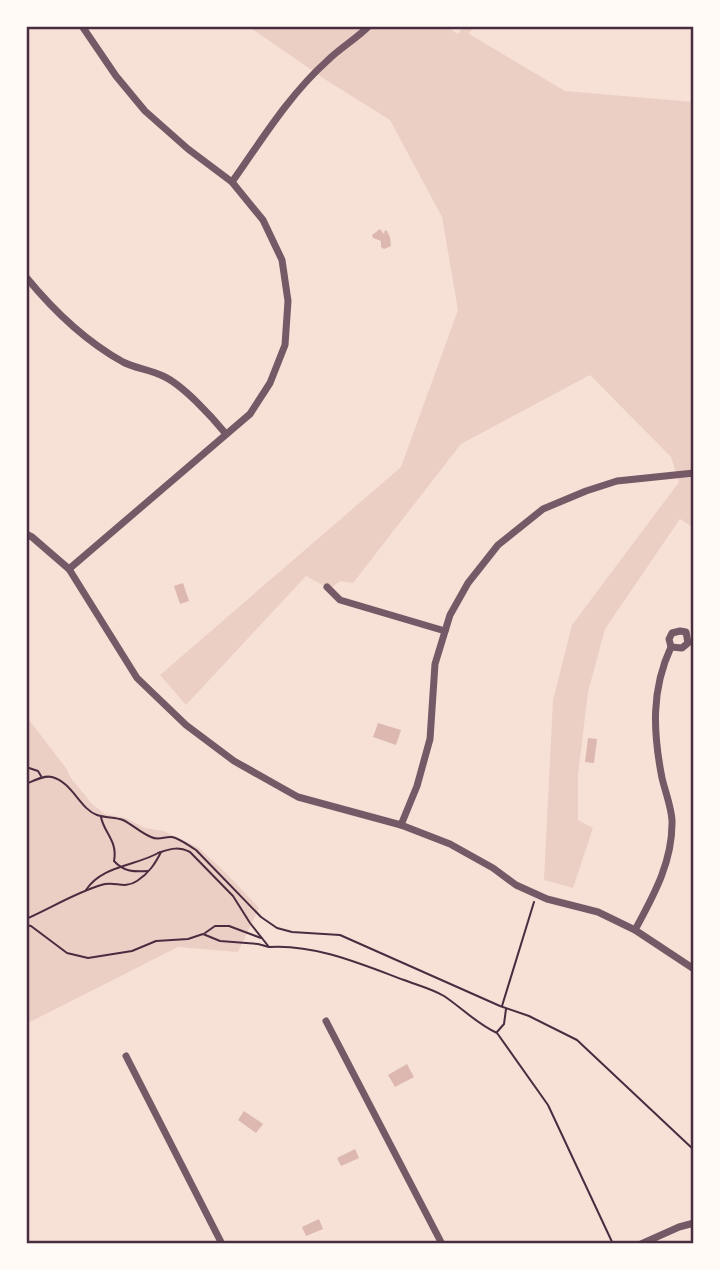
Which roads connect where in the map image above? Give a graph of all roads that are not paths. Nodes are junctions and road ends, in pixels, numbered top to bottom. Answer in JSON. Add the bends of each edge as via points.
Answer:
{"nodes":[{"id":1,"x":82,"y":26,"type":"edge"},
{"id":2,"x":369,"y":26,"type":"edge"},
{"id":3,"x":232,"y":182,"type":"junction"},
{"id":4,"x":26,"y":277,"type":"edge"},
{"id":5,"x":226,"y":434,"type":"junction"},
{"id":6,"x":694,"y":473,"type":"edge"},
{"id":7,"x":26,"y":534,"type":"edge"},
{"id":8,"x":69,"y":569,"type":"junction"},
{"id":9,"x":327,"y":587,"type":"dead end"},
{"id":10,"x":444,"y":631,"type":"junction"},
{"id":11,"x":671,"y":647,"type":"dead end"},
{"id":12,"x":401,"y":825,"type":"junction"},
{"id":13,"x":635,"y":930,"type":"junction"},
{"id":14,"x":694,"y":969,"type":"edge"},
{"id":15,"x":326,"y":1021,"type":"dead end"},
{"id":16,"x":125,"y":1056,"type":"dead end"},
{"id":17,"x":694,"y":1223,"type":"edge"},
{"id":18,"x":222,"y":1244,"type":"edge"},
{"id":19,"x":442,"y":1244,"type":"edge"},
{"id":20,"x":641,"y":1244,"type":"edge"}],
"edges":[{"from":1,"to":3,"type":"street","via":[[145,111]]},
{"from":2,"to":3,"type":"street","via":[[299,89]]},
{"from":3,"to":5,"type":"street","via":[[273,240],[282,261],[288,301],[285,345],[270,383],[250,414]]},
{"from":4,"to":5,"type":"street","via":[[43,299],[89,340],[125,363],[165,377]]},
{"from":5,"to":8,"type":"street"},
{"from":6,"to":10,"type":"street","via":[[617,481],[543,509],[498,545],[468,583]]},
{"from":7,"to":8,"type":"street"},
{"from":8,"to":12,"type":"street","via":[[137,678],[186,725],[234,761],[298,797]]},
{"from":9,"to":10,"type":"street","via":[[340,600]]},
{"from":10,"to":12,"type":"street","via":[[435,664],[430,738]]},
{"from":11,"to":13,"type":"street","via":[[655,704],[655,736],[672,818],[669,849],[660,883]]},
{"from":12,"to":13,"type":"street","via":[[450,844],[547,899],[598,912]]},
{"from":13,"to":14,"type":"street"},
{"from":15,"to":19,"type":"street"},
{"from":16,"to":18,"type":"street"},
{"from":17,"to":20,"type":"street"}]}
